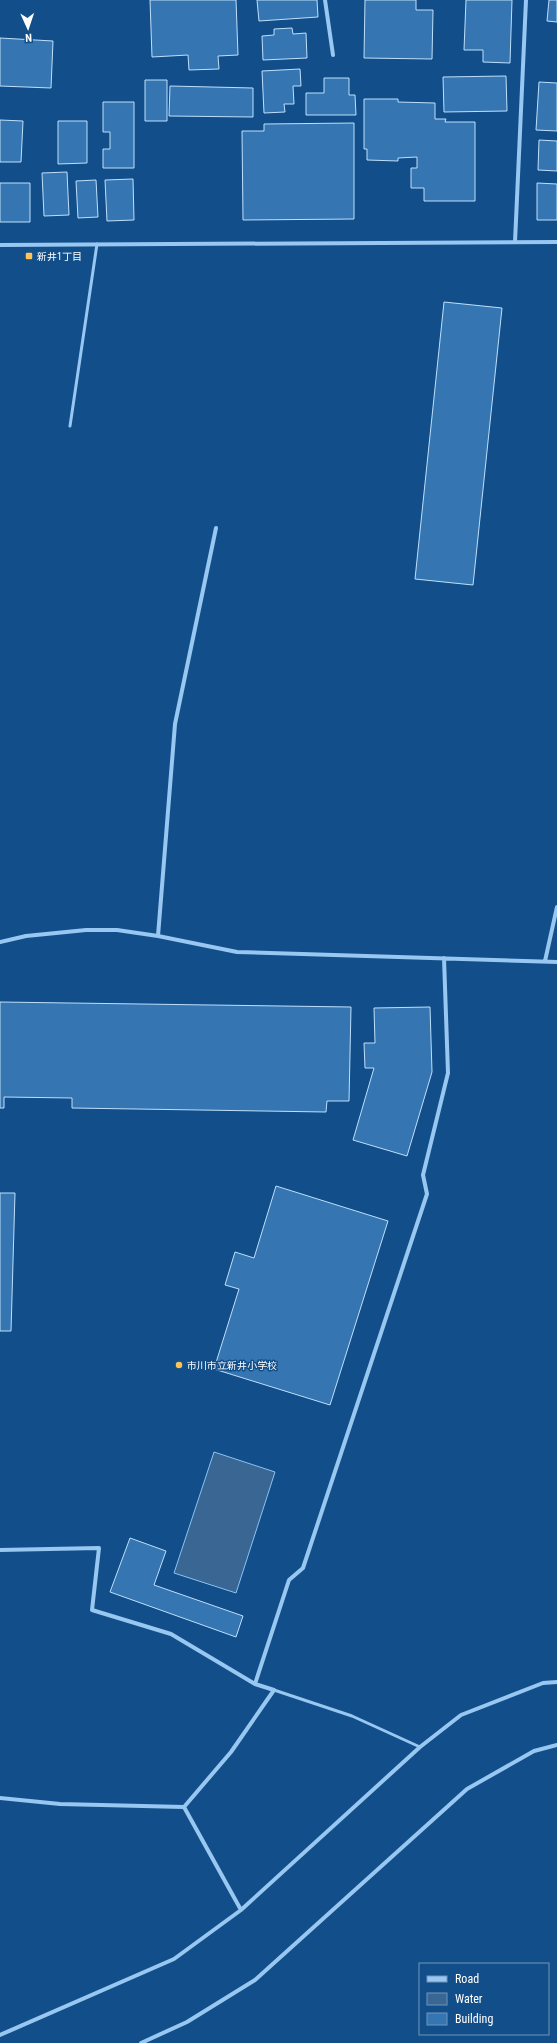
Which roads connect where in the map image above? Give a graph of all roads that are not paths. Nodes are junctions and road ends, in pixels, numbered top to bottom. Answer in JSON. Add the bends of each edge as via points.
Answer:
{"nodes":[{"id":1,"x":325,"y":0,"type":"edge"},
{"id":2,"x":526,"y":0,"type":"edge"},
{"id":3,"x":333,"y":55,"type":"dead end"},
{"id":4,"x":514,"y":242,"type":"junction"},
{"id":5,"x":557,"y":242,"type":"edge"},
{"id":6,"x":98,"y":244,"type":"junction"},
{"id":7,"x":0,"y":245,"type":"edge"},
{"id":8,"x":70,"y":426,"type":"dead end"},
{"id":9,"x":216,"y":528,"type":"dead end"},
{"id":10,"x":557,"y":907,"type":"edge"},
{"id":11,"x":158,"y":936,"type":"junction"},
{"id":12,"x":0,"y":942,"type":"edge"},
{"id":13,"x":444,"y":958,"type":"junction"},
{"id":14,"x":545,"y":961,"type":"junction"},
{"id":15,"x":557,"y":962,"type":"edge"},
{"id":16,"x":0,"y":1550,"type":"edge"},
{"id":17,"x":557,"y":1682,"type":"edge"},
{"id":18,"x":255,"y":1684,"type":"junction"},
{"id":19,"x":274,"y":1690,"type":"junction"},
{"id":20,"x":420,"y":1746,"type":"junction"},
{"id":21,"x":557,"y":1746,"type":"edge"},
{"id":22,"x":0,"y":1798,"type":"edge"},
{"id":23,"x":184,"y":1808,"type":"junction"},
{"id":24,"x":241,"y":1910,"type":"junction"},
{"id":25,"x":0,"y":2035,"type":"edge"},
{"id":26,"x":141,"y":2043,"type":"edge"}],
"edges":[{"from":1,"to":3,"type":"street"},
{"from":2,"to":4,"type":"street"},
{"from":4,"to":5,"type":"street"},
{"from":4,"to":6,"type":"street"},
{"from":6,"to":7,"type":"street"},
{"from":6,"to":8,"type":"lane"},
{"from":9,"to":11,"type":"street","via":[[175,724]]},
{"from":10,"to":14,"type":"street"},
{"from":11,"to":12,"type":"street","via":[[117,930],[86,930],[26,936]]},
{"from":11,"to":13,"type":"street","via":[[237,952]]},
{"from":13,"to":14,"type":"street"},
{"from":13,"to":18,"type":"street","via":[[448,1073],[422,1175],[427,1194],[303,1568],[289,1580]]},
{"from":14,"to":15,"type":"street"},
{"from":16,"to":18,"type":"street","via":[[99,1548],[92,1610],[171,1634]]},
{"from":17,"to":20,"type":"street","via":[[543,1683],[461,1715]]},
{"from":18,"to":19,"type":"street"},
{"from":19,"to":20,"type":"lane","via":[[352,1716]]},
{"from":19,"to":23,"type":"street","via":[[231,1752]]},
{"from":20,"to":24,"type":"street"},
{"from":21,"to":26,"type":"street","via":[[534,1751],[467,1789],[256,1980],[187,2022]]},
{"from":22,"to":23,"type":"street","via":[[60,1804]]},
{"from":23,"to":24,"type":"street"},
{"from":24,"to":25,"type":"street","via":[[174,1959]]}]}
